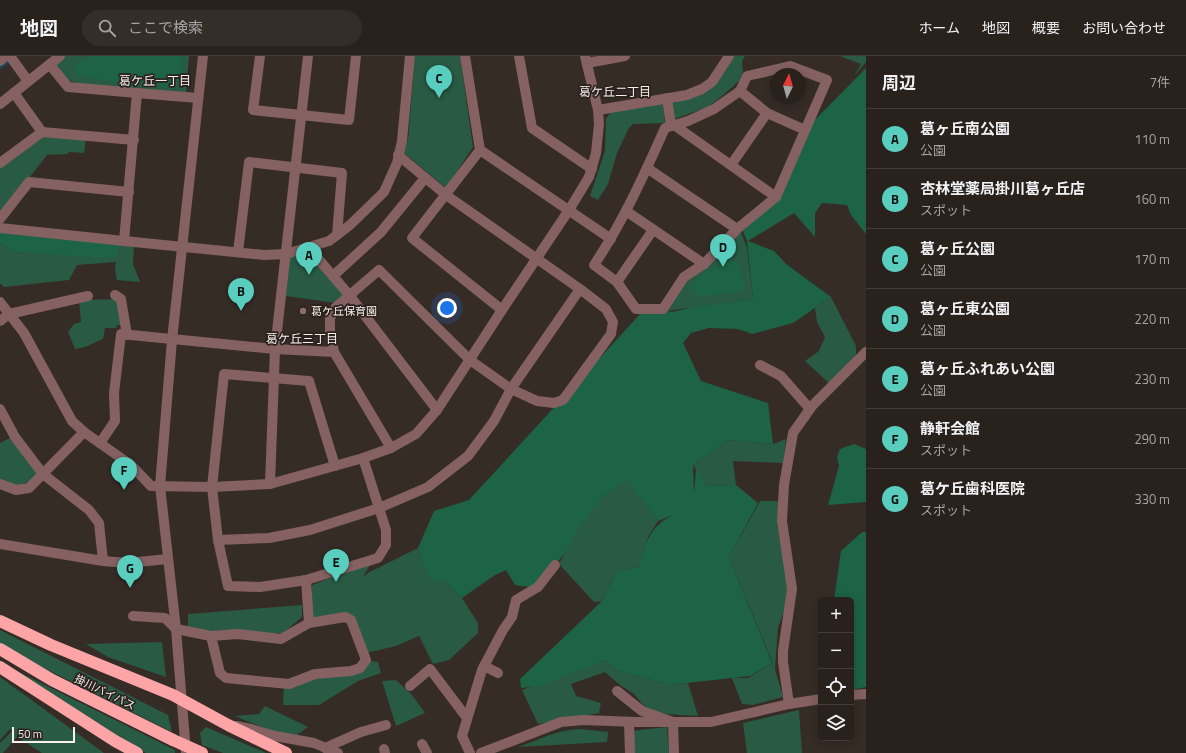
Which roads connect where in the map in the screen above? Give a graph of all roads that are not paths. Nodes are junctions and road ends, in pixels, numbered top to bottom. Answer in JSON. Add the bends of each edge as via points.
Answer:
{"nodes":[{"id":1,"x":6,"y":56,"type":"edge"},
{"id":2,"x":60,"y":56,"type":"edge"},
{"id":3,"x":203,"y":56,"type":"edge"},
{"id":4,"x":260,"y":56,"type":"edge"},
{"id":5,"x":308,"y":56,"type":"edge"},
{"id":6,"x":356,"y":56,"type":"edge"},
{"id":7,"x":410,"y":56,"type":"edge"},
{"id":8,"x":465,"y":56,"type":"edge"},
{"id":9,"x":519,"y":56,"type":"edge"},
{"id":10,"x":624,"y":56,"type":"edge"},
{"id":11,"x":729,"y":56,"type":"edge"},
{"id":12,"x":794,"y":56,"type":"edge"},
{"id":13,"x":12,"y":59,"type":"edge"},
{"id":14,"x":586,"y":59,"type":"edge"},
{"id":15,"x":0,"y":61,"type":"edge"},
{"id":16,"x":50,"y":65,"type":"junction"},
{"id":17,"x":790,"y":66,"type":"junction"},
{"id":18,"x":28,"y":81,"type":"junction"},
{"id":19,"x":740,"y":91,"type":"junction"},
{"id":20,"x":14,"y":93,"type":"junction"},
{"id":21,"x":137,"y":93,"type":"junction"},
{"id":22,"x":198,"y":98,"type":"junction"},
{"id":23,"x":667,"y":98,"type":"junction"},
{"id":24,"x":0,"y":104,"type":"edge"},
{"id":25,"x":598,"y":110,"type":"junction"},
{"id":26,"x":766,"y":113,"type":"junction"},
{"id":27,"x":302,"y":115,"type":"junction"},
{"id":28,"x":672,"y":126,"type":"junction"},
{"id":29,"x":805,"y":130,"type":"junction"},
{"id":30,"x":42,"y":132,"type":"junction"},
{"id":31,"x":134,"y":140,"type":"junction"},
{"id":32,"x":480,"y":150,"type":"junction"},
{"id":33,"x":398,"y":156,"type":"junction"},
{"id":34,"x":0,"y":163,"type":"edge"},
{"id":35,"x":731,"y":164,"type":"junction"},
{"id":36,"x":296,"y":168,"type":"junction"},
{"id":37,"x":647,"y":168,"type":"junction"},
{"id":38,"x":592,"y":169,"type":"junction"},
{"id":39,"x":425,"y":178,"type":"junction"},
{"id":40,"x":129,"y":192,"type":"junction"},
{"id":41,"x":446,"y":195,"type":"junction"},
{"id":42,"x":776,"y":197,"type":"junction"},
{"id":43,"x":569,"y":210,"type":"junction"},
{"id":44,"x":626,"y":211,"type":"junction"},
{"id":45,"x":0,"y":219,"type":"edge"},
{"id":46,"x":0,"y":228,"type":"edge"},
{"id":47,"x":737,"y":229,"type":"junction"},
{"id":48,"x":653,"y":230,"type":"junction"},
{"id":49,"x":337,"y":235,"type":"junction"},
{"id":50,"x":611,"y":239,"type":"junction"},
{"id":51,"x":124,"y":241,"type":"junction"},
{"id":52,"x":181,"y":247,"type":"junction"},
{"id":53,"x":310,"y":248,"type":"junction"},
{"id":54,"x":238,"y":252,"type":"junction"},
{"id":55,"x":286,"y":254,"type":"junction"},
{"id":56,"x":536,"y":259,"type":"junction"},
{"id":57,"x":704,"y":264,"type":"junction"},
{"id":58,"x":333,"y":276,"type":"junction"},
{"id":59,"x":617,"y":282,"type":"junction"},
{"id":60,"x":580,"y":289,"type":"junction"},
{"id":61,"x":115,"y":295,"type":"dead end"},
{"id":62,"x":88,"y":296,"type":"dead end"},
{"id":63,"x":350,"y":296,"type":"junction"},
{"id":64,"x":0,"y":302,"type":"edge"},
{"id":65,"x":502,"y":310,"type":"junction"},
{"id":66,"x":9,"y":314,"type":"junction"},
{"id":67,"x":0,"y":321,"type":"edge"},
{"id":68,"x":127,"y":335,"type":"junction"},
{"id":69,"x":172,"y":340,"type":"junction"},
{"id":70,"x":275,"y":349,"type":"junction"},
{"id":71,"x":334,"y":352,"type":"junction"},
{"id":72,"x":866,"y":352,"type":"edge"},
{"id":73,"x":470,"y":360,"type":"junction"},
{"id":74,"x":760,"y":365,"type":"dead end"},
{"id":75,"x":274,"y":378,"type":"junction"},
{"id":76,"x":511,"y":389,"type":"junction"},
{"id":77,"x":0,"y":409,"type":"edge"},
{"id":78,"x":810,"y":409,"type":"junction"},
{"id":79,"x":437,"y":410,"type":"junction"},
{"id":80,"x":84,"y":432,"type":"junction"},
{"id":81,"x":100,"y":443,"type":"junction"},
{"id":82,"x":391,"y":448,"type":"junction"},
{"id":83,"x":362,"y":458,"type":"junction"},
{"id":84,"x":335,"y":466,"type":"junction"},
{"id":85,"x":43,"y":474,"type":"junction"},
{"id":86,"x":0,"y":484,"type":"edge"},
{"id":87,"x":270,"y":484,"type":"junction"},
{"id":88,"x":160,"y":486,"type":"junction"},
{"id":89,"x":212,"y":487,"type":"junction"},
{"id":90,"x":379,"y":508,"type":"junction"},
{"id":91,"x":218,"y":540,"type":"junction"},
{"id":92,"x":0,"y":544,"type":"edge"},
{"id":93,"x":168,"y":559,"type":"junction"},
{"id":94,"x":103,"y":561,"type":"junction"},
{"id":95,"x":555,"y":565,"type":"dead end"},
{"id":96,"x":306,"y":580,"type":"junction"},
{"id":97,"x":133,"y":616,"type":"dead end"},
{"id":98,"x":0,"y":621,"type":"edge"},
{"id":99,"x":309,"y":623,"type":"junction"},
{"id":100,"x":176,"y":629,"type":"junction"},
{"id":101,"x":211,"y":636,"type":"junction"},
{"id":102,"x":0,"y":649,"type":"edge"},
{"id":103,"x":484,"y":666,"type":"junction"},
{"id":104,"x":0,"y":667,"type":"edge"},
{"id":105,"x":498,"y":673,"type":"dead end"},
{"id":106,"x":410,"y":686,"type":"dead end"},
{"id":107,"x":617,"y":691,"type":"dead end"},
{"id":108,"x":866,"y":694,"type":"edge"},
{"id":109,"x":854,"y":695,"type":"edge"},
{"id":110,"x":181,"y":699,"type":"junction"},
{"id":111,"x":818,"y":699,"type":"edge"},
{"id":112,"x":789,"y":704,"type":"junction"},
{"id":113,"x":467,"y":718,"type":"junction"},
{"id":114,"x":629,"y":722,"type":"junction"},
{"id":115,"x":673,"y":722,"type":"junction"},
{"id":116,"x":228,"y":725,"type":"junction"},
{"id":117,"x":386,"y":725,"type":"dead end"},
{"id":118,"x":325,"y":748,"type":"junction"},
{"id":119,"x":137,"y":753,"type":"edge"},
{"id":120,"x":186,"y":753,"type":"edge"},
{"id":121,"x":202,"y":753,"type":"edge"},
{"id":122,"x":286,"y":753,"type":"edge"},
{"id":123,"x":338,"y":753,"type":"edge"},
{"id":124,"x":470,"y":753,"type":"edge"},
{"id":125,"x":481,"y":753,"type":"edge"},
{"id":126,"x":630,"y":753,"type":"edge"},
{"id":127,"x":674,"y":753,"type":"edge"}],
"edges":[{"from":1,"to":15,"type":"street"},
{"from":2,"to":16,"type":"street"},
{"from":3,"to":22,"type":"street"},
{"from":4,"to":27,"type":"street","via":[[253,110]]},
{"from":5,"to":27,"type":"street"},
{"from":6,"to":27,"type":"street","via":[[349,120]]},
{"from":7,"to":33,"type":"street","via":[[402,141]]},
{"from":8,"to":32,"type":"street"},
{"from":9,"to":38,"type":"street","via":[[532,128]]},
{"from":10,"to":14,"type":"street"},
{"from":11,"to":23,"type":"street","via":[[716,77],[702,89]]},
{"from":12,"to":17,"type":"street"},
{"from":13,"to":18,"type":"street"},
{"from":14,"to":25,"type":"street"},
{"from":16,"to":18,"type":"street"},
{"from":16,"to":21,"type":"street","via":[[68,87]]},
{"from":17,"to":19,"type":"street","via":[[747,76]]},
{"from":17,"to":29,"type":"street","via":[[827,80]]},
{"from":18,"to":20,"type":"street"},
{"from":19,"to":26,"type":"street"},
{"from":19,"to":28,"type":"street","via":[[714,109]]},
{"from":20,"to":24,"type":"street"},
{"from":20,"to":30,"type":"street"},
{"from":21,"to":22,"type":"street"},
{"from":21,"to":31,"type":"street"},
{"from":22,"to":52,"type":"street"},
{"from":23,"to":25,"type":"street"},
{"from":23,"to":28,"type":"street"},
{"from":25,"to":38,"type":"street","via":[[599,137]]},
{"from":26,"to":29,"type":"street"},
{"from":26,"to":35,"type":"street"},
{"from":27,"to":36,"type":"street"},
{"from":28,"to":35,"type":"street"},
{"from":28,"to":37,"type":"street","via":[[665,128]]},
{"from":29,"to":42,"type":"street"},
{"from":30,"to":31,"type":"street"},
{"from":30,"to":34,"type":"street"},
{"from":31,"to":40,"type":"street"},
{"from":32,"to":41,"type":"street"},
{"from":32,"to":43,"type":"street"},
{"from":33,"to":39,"type":"street"},
{"from":33,"to":49,"type":"street","via":[[384,192],[350,226]]},
{"from":35,"to":42,"type":"street"},
{"from":36,"to":49,"type":"street","via":[[342,173]]},
{"from":36,"to":54,"type":"street","via":[[249,162]]},
{"from":36,"to":55,"type":"street"},
{"from":37,"to":44,"type":"street"},
{"from":37,"to":47,"type":"street"},
{"from":38,"to":43,"type":"street"},
{"from":39,"to":41,"type":"street"},
{"from":39,"to":58,"type":"street","via":[[381,232]]},
{"from":40,"to":45,"type":"street","via":[[29,182]]},
{"from":40,"to":51,"type":"street"},
{"from":41,"to":56,"type":"street"},
{"from":41,"to":65,"type":"street","via":[[412,238]]},
{"from":42,"to":47,"type":"street"},
{"from":43,"to":50,"type":"street"},
{"from":43,"to":56,"type":"street"},
{"from":44,"to":48,"type":"street"},
{"from":44,"to":50,"type":"street"},
{"from":46,"to":51,"type":"street"},
{"from":47,"to":57,"type":"street"},
{"from":48,"to":57,"type":"street"},
{"from":48,"to":59,"type":"street"},
{"from":49,"to":53,"type":"street","via":[[330,241]]},
{"from":50,"to":59,"type":"street","via":[[594,265]]},
{"from":51,"to":52,"type":"street"},
{"from":52,"to":54,"type":"street"},
{"from":52,"to":69,"type":"street"},
{"from":53,"to":55,"type":"street"},
{"from":53,"to":58,"type":"street"},
{"from":54,"to":55,"type":"street"},
{"from":55,"to":70,"type":"street"},
{"from":56,"to":60,"type":"street"},
{"from":56,"to":65,"type":"street"},
{"from":57,"to":59,"type":"street","via":[[684,277],[663,310],[636,309]]},
{"from":58,"to":63,"type":"street"},
{"from":60,"to":76,"type":"street"},
{"from":60,"to":76,"type":"street","via":[[606,309],[613,322],[611,334],[563,400],[554,403],[537,401]]},
{"from":61,"to":68,"type":"street","via":[[122,299]]},
{"from":62,"to":66,"type":"street"},
{"from":63,"to":71,"type":"street","via":[[336,307],[330,318]]},
{"from":63,"to":73,"type":"street","via":[[379,270]]},
{"from":63,"to":79,"type":"street"},
{"from":64,"to":66,"type":"street"},
{"from":65,"to":73,"type":"street"},
{"from":66,"to":67,"type":"street"},
{"from":66,"to":80,"type":"street","via":[[24,333],[72,421]]},
{"from":68,"to":69,"type":"street"},
{"from":68,"to":81,"type":"street","via":[[121,334],[114,393],[115,421]]},
{"from":69,"to":70,"type":"street"},
{"from":69,"to":88,"type":"street"},
{"from":70,"to":71,"type":"street"},
{"from":70,"to":75,"type":"street"},
{"from":71,"to":82,"type":"street"},
{"from":72,"to":78,"type":"street"},
{"from":73,"to":76,"type":"street"},
{"from":73,"to":79,"type":"street"},
{"from":74,"to":78,"type":"street","via":[[781,376]]},
{"from":75,"to":84,"type":"street","via":[[309,381]]},
{"from":75,"to":87,"type":"street"},
{"from":75,"to":89,"type":"street","via":[[224,374]]},
{"from":76,"to":90,"type":"street","via":[[494,421],[468,456],[428,487]]},
{"from":77,"to":85,"type":"street","via":[[15,437]]},
{"from":78,"to":112,"type":"street","via":[[793,434],[784,485],[783,538],[792,590],[783,651]]},
{"from":79,"to":82,"type":"street","via":[[416,434]]},
{"from":80,"to":81,"type":"street"},
{"from":80,"to":85,"type":"street"},
{"from":81,"to":88,"type":"street","via":[[131,465],[151,486]]},
{"from":82,"to":83,"type":"street"},
{"from":83,"to":84,"type":"street"},
{"from":83,"to":90,"type":"street"},
{"from":84,"to":87,"type":"street"},
{"from":85,"to":86,"type":"street","via":[[29,488],[16,490]]},
{"from":85,"to":94,"type":"street","via":[[89,510],[99,523]]},
{"from":87,"to":89,"type":"street"},
{"from":88,"to":89,"type":"street"},
{"from":88,"to":93,"type":"street"},
{"from":89,"to":91,"type":"street"},
{"from":90,"to":91,"type":"street","via":[[310,530],[269,538]]},
{"from":90,"to":96,"type":"street","via":[[386,530],[386,546],[378,558]]},
{"from":91,"to":96,"type":"street","via":[[228,586],[260,587]]},
{"from":92,"to":94,"type":"street"},
{"from":93,"to":94,"type":"street","via":[[128,563]]},
{"from":93,"to":100,"type":"street"},
{"from":95,"to":103,"type":"street","via":[[538,587],[516,600],[512,617]]},
{"from":96,"to":99,"type":"street"},
{"from":97,"to":100,"type":"street","via":[[165,618]]},
{"from":98,"to":110,"type":"highway"},
{"from":99,"to":101,"type":"street","via":[[281,639],[238,634]]},
{"from":99,"to":101,"type":"street","via":[[345,617],[351,620],[366,660],[360,668],[315,674],[289,684],[226,678],[220,673]]},
{"from":100,"to":101,"type":"street"},
{"from":100,"to":110,"type":"street"},
{"from":102,"to":121,"type":"highway","name":"掛川バイパス","bridge":true,"via":[[52,680]]},
{"from":103,"to":105,"type":"street"},
{"from":103,"to":113,"type":"street"},
{"from":104,"to":119,"type":"highway"},
{"from":106,"to":113,"type":"street","via":[[430,669]]},
{"from":107,"to":115,"type":"street","via":[[642,711]]},
{"from":108,"to":109,"type":"street"},
{"from":110,"to":116,"type":"highway"},
{"from":110,"to":120,"type":"street"},
{"from":111,"to":112,"type":"street"},
{"from":112,"to":115,"type":"street","via":[[711,722]]},
{"from":113,"to":124,"type":"street","via":[[462,736]]},
{"from":114,"to":115,"type":"street"},
{"from":114,"to":125,"type":"street","via":[[561,722]]},
{"from":114,"to":126,"type":"street"},
{"from":115,"to":127,"type":"street"},
{"from":116,"to":118,"type":"street","via":[[251,728]]},
{"from":116,"to":122,"type":"highway"},
{"from":117,"to":118,"type":"street","via":[[361,732]]},
{"from":118,"to":123,"type":"street"}]}
